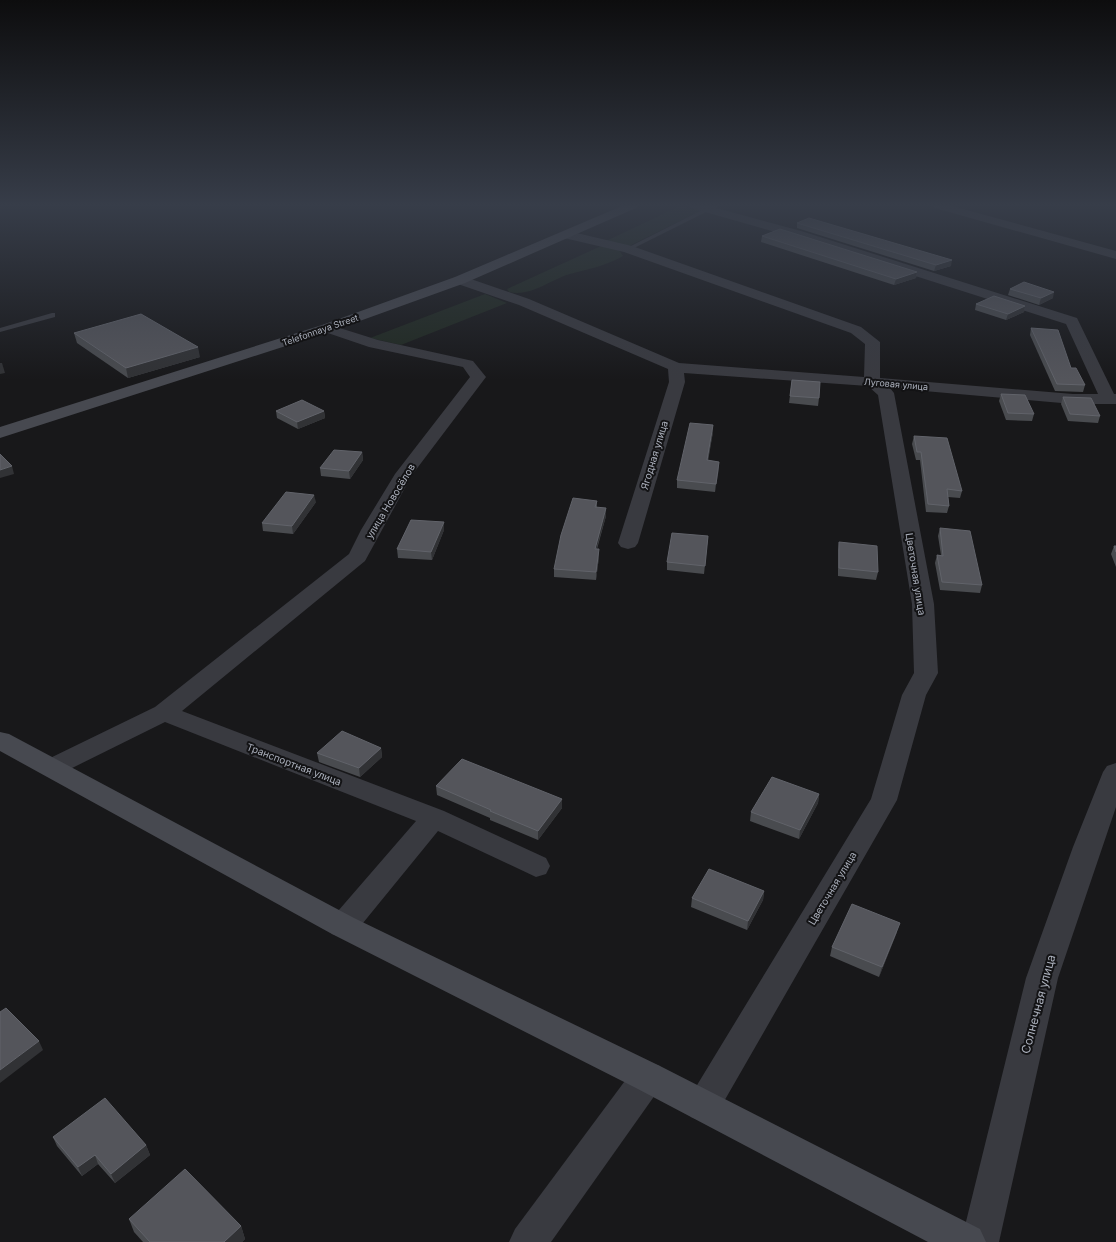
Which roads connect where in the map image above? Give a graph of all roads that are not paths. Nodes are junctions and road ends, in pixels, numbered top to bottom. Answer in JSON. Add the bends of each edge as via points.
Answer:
{"nodes":[{"id":1,"x":498,"y":264,"type":"edge"},
{"id":2,"x":670,"y":264,"type":"edge"},
{"id":3,"x":894,"y":264,"type":"edge"},
{"id":4,"x":460,"y":280,"type":"junction"},
{"id":5,"x":52,"y":315,"type":"dead end"},
{"id":6,"x":326,"y":328,"type":"junction"},
{"id":7,"x":0,"y":330,"type":"edge"},
{"id":8,"x":676,"y":366,"type":"junction"},
{"id":9,"x":872,"y":382,"type":"junction"},
{"id":10,"x":1112,"y":399,"type":"edge"},
{"id":11,"x":0,"y":434,"type":"edge"},
{"id":12,"x":628,"y":543,"type":"dead end"},
{"id":13,"x":164,"y":713,"type":"junction"},
{"id":14,"x":0,"y":740,"type":"edge"},
{"id":15,"x":53,"y":767,"type":"junction"},
{"id":16,"x":1116,"y":772,"type":"edge"},
{"id":17,"x":434,"y":818,"type":"junction"},
{"id":18,"x":536,"y":866,"type":"dead end"},
{"id":19,"x":343,"y":926,"type":"junction"},
{"id":20,"x":648,"y":1077,"type":"junction"},
{"id":21,"x":703,"y":1106,"type":"junction"},
{"id":22,"x":528,"y":1242,"type":"edge"},
{"id":23,"x":967,"y":1242,"type":"edge"},
{"id":24,"x":980,"y":1242,"type":"edge"}],
"edges":[{"from":1,"to":4,"type":"street","name":"Telefonnaya Street"},
{"from":2,"to":9,"type":"street","via":[[856,330],[873,342]]},
{"from":3,"to":10,"type":"street","via":[[1072,321]]},
{"from":4,"to":6,"type":"street","name":"Telefonnaya Street"},
{"from":4,"to":8,"type":"street","name":"Луговая улица","via":[[524,302]]},
{"from":5,"to":7,"type":"lane"},
{"from":6,"to":11,"type":"street","name":"Telefonnaya Street"},
{"from":6,"to":13,"type":"street","name":"улица Новосёлов","via":[[374,344],[468,364],[478,377],[404,474],[358,557]]},
{"from":8,"to":9,"type":"street","name":"Луговая улица"},
{"from":8,"to":12,"type":"street","name":"Ягодная улица","via":[[677,382]]},
{"from":9,"to":10,"type":"street","name":"Луговая улица","via":[[1072,399]]},
{"from":9,"to":21,"type":"street","name":"Цветочная улица","via":[[886,393],[923,604],[926,673],[914,695],[884,800]]},
{"from":13,"to":15,"type":"street"},
{"from":13,"to":17,"type":"street","name":"Транспортная улица"},
{"from":14,"to":15,"type":"street"},
{"from":15,"to":19,"type":"street"},
{"from":16,"to":24,"type":"street","name":"Солнечная улица","via":[[1042,978]]},
{"from":17,"to":18,"type":"street","name":"Транспортная улица"},
{"from":17,"to":19,"type":"street"},
{"from":19,"to":20,"type":"street"},
{"from":20,"to":21,"type":"street"},
{"from":20,"to":22,"type":"street"},
{"from":21,"to":23,"type":"street"}]}
